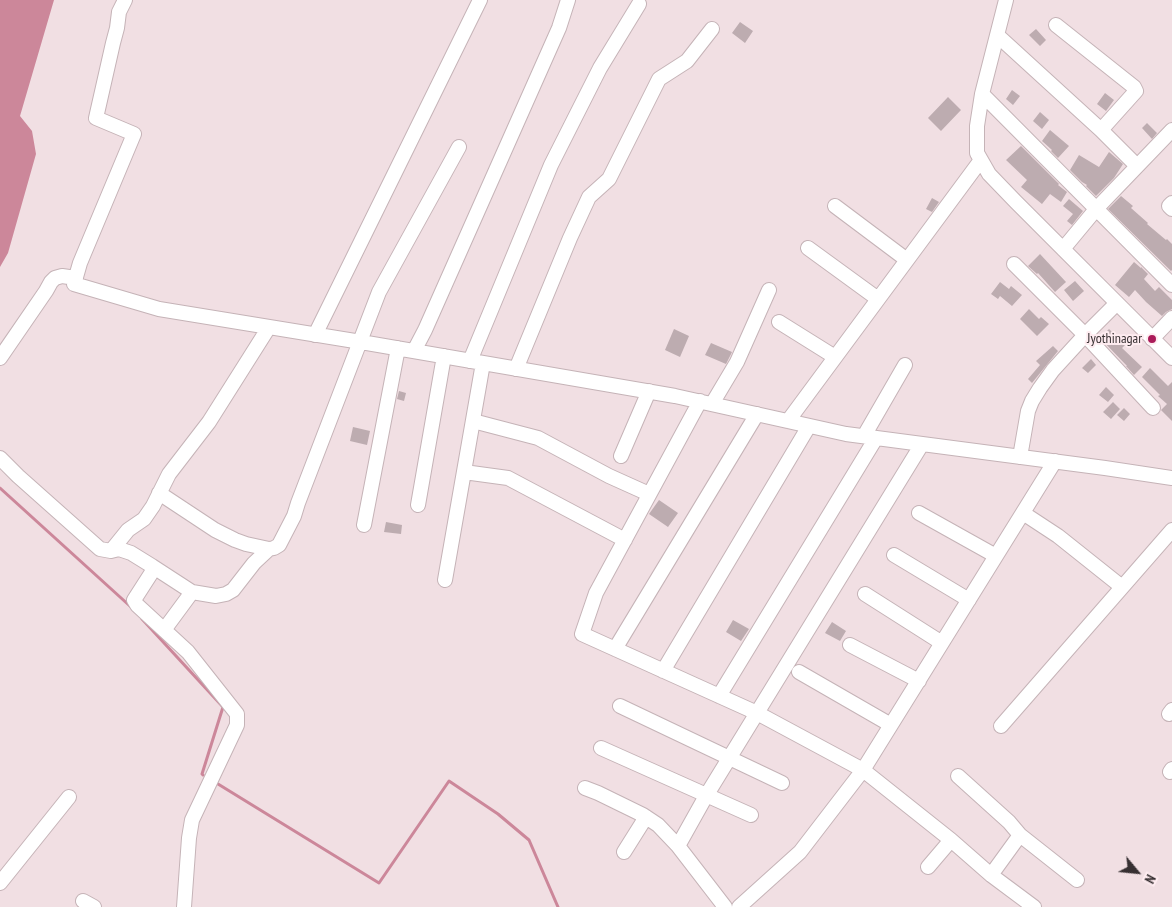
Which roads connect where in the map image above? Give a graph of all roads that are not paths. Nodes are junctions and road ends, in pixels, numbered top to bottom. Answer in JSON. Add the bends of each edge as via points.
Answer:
{"nodes":[{"id":1,"x":125,"y":0,"type":"edge"},
{"id":2,"x":480,"y":0,"type":"edge"},
{"id":3,"x":568,"y":0,"type":"edge"},
{"id":4,"x":1006,"y":0,"type":"edge"},
{"id":5,"x":639,"y":4,"type":"dead end"},
{"id":6,"x":1056,"y":25,"type":"dead end"},
{"id":7,"x":712,"y":29,"type":"dead end"},
{"id":8,"x":997,"y":35,"type":"junction"},
{"id":9,"x":982,"y":94,"type":"junction"},
{"id":10,"x":1101,"y":130,"type":"junction"},
{"id":11,"x":1172,"y":130,"type":"edge"},
{"id":12,"x":459,"y":147,"type":"dead end"},
{"id":13,"x":981,"y":160,"type":"junction"},
{"id":14,"x":1138,"y":166,"type":"junction"},
{"id":15,"x":1172,"y":203,"type":"edge"},
{"id":16,"x":835,"y":206,"type":"dead end"},
{"id":17,"x":1097,"y":208,"type":"junction"},
{"id":18,"x":1172,"y":209,"type":"edge"},
{"id":19,"x":808,"y":248,"type":"dead end"},
{"id":20,"x":1063,"y":249,"type":"junction"},
{"id":21,"x":907,"y":260,"type":"junction"},
{"id":22,"x":1014,"y":264,"type":"dead end"},
{"id":23,"x":76,"y":278,"type":"junction"},
{"id":24,"x":1172,"y":285,"type":"edge"},
{"id":25,"x":769,"y":290,"type":"dead end"},
{"id":26,"x":878,"y":299,"type":"junction"},
{"id":27,"x":1117,"y":303,"type":"junction"},
{"id":28,"x":1172,"y":318,"type":"edge"},
{"id":29,"x":779,"y":322,"type":"dead end"},
{"id":30,"x":270,"y":327,"type":"junction"},
{"id":31,"x":315,"y":334,"type":"junction"},
{"id":32,"x":1085,"y":334,"type":"junction"},
{"id":33,"x":1152,"y":339,"type":"junction"},
{"id":34,"x":361,"y":342,"type":"junction"},
{"id":35,"x":398,"y":348,"type":"junction"},
{"id":36,"x":414,"y":351,"type":"junction"},
{"id":37,"x":444,"y":356,"type":"junction"},
{"id":38,"x":835,"y":357,"type":"junction"},
{"id":39,"x":0,"y":358,"type":"edge"},
{"id":40,"x":1172,"y":358,"type":"edge"},
{"id":41,"x":477,"y":362,"type":"junction"},
{"id":42,"x":905,"y":365,"type":"dead end"},
{"id":43,"x":516,"y":369,"type":"junction"},
{"id":44,"x":649,"y":391,"type":"junction"},
{"id":45,"x":706,"y":403,"type":"junction"},
{"id":46,"x":1153,"y":408,"type":"dead end"},
{"id":47,"x":757,"y":414,"type":"junction"},
{"id":48,"x":473,"y":421,"type":"junction"},
{"id":49,"x":788,"y":421,"type":"junction"},
{"id":50,"x":810,"y":426,"type":"junction"},
{"id":51,"x":870,"y":437,"type":"junction"},
{"id":52,"x":922,"y":444,"type":"junction"},
{"id":53,"x":620,"y":456,"type":"dead end"},
{"id":54,"x":1020,"y":457,"type":"junction"},
{"id":55,"x":0,"y":458,"type":"edge"},
{"id":56,"x":1055,"y":462,"type":"junction"},
{"id":57,"x":464,"y":472,"type":"junction"},
{"id":58,"x":1172,"y":478,"type":"edge"},
{"id":59,"x":159,"y":494,"type":"junction"},
{"id":60,"x":650,"y":494,"type":"junction"},
{"id":61,"x":418,"y":505,"type":"dead end"},
{"id":62,"x":918,"y":513,"type":"dead end"},
{"id":63,"x":1023,"y":513,"type":"junction"},
{"id":64,"x":364,"y":524,"type":"dead end"},
{"id":65,"x":1172,"y":530,"type":"edge"},
{"id":66,"x":624,"y":540,"type":"junction"},
{"id":67,"x":269,"y":549,"type":"junction"},
{"id":68,"x":111,"y":551,"type":"junction"},
{"id":69,"x":894,"y":555,"type":"dead end"},
{"id":70,"x":996,"y":556,"type":"junction"},
{"id":71,"x":152,"y":566,"type":"junction"},
{"id":72,"x":445,"y":580,"type":"dead end"},
{"id":73,"x":1122,"y":587,"type":"junction"},
{"id":74,"x":192,"y":592,"type":"junction"},
{"id":75,"x":866,"y":594,"type":"dead end"},
{"id":76,"x":969,"y":600,"type":"junction"},
{"id":77,"x":164,"y":630,"type":"junction"},
{"id":78,"x":942,"y":643,"type":"junction"},
{"id":79,"x":850,"y":644,"type":"dead end"},
{"id":80,"x":615,"y":649,"type":"junction"},
{"id":81,"x":663,"y":671,"type":"junction"},
{"id":82,"x":799,"y":672,"type":"dead end"},
{"id":83,"x":919,"y":681,"type":"junction"},
{"id":84,"x":718,"y":696,"type":"junction"},
{"id":85,"x":620,"y":706,"type":"dead end"},
{"id":86,"x":757,"y":713,"type":"junction"},
{"id":87,"x":891,"y":725,"type":"junction"},
{"id":88,"x":1002,"y":726,"type":"dead end"},
{"id":89,"x":601,"y":748,"type":"dead end"},
{"id":90,"x":730,"y":758,"type":"junction"},
{"id":91,"x":863,"y":770,"type":"junction"},
{"id":92,"x":958,"y":776,"type":"dead end"},
{"id":93,"x":782,"y":782,"type":"dead end"},
{"id":94,"x":584,"y":788,"type":"dead end"},
{"id":95,"x":706,"y":796,"type":"junction"},
{"id":96,"x":69,"y":797,"type":"dead end"},
{"id":97,"x":751,"y":816,"type":"dead end"},
{"id":98,"x":646,"y":817,"type":"junction"},
{"id":99,"x":1020,"y":835,"type":"junction"},
{"id":100,"x":951,"y":840,"type":"junction"},
{"id":101,"x":678,"y":846,"type":"junction"},
{"id":102,"x":624,"y":852,"type":"dead end"},
{"id":103,"x":928,"y":867,"type":"dead end"},
{"id":104,"x":991,"y":875,"type":"junction"},
{"id":105,"x":1077,"y":880,"type":"dead end"},
{"id":106,"x":0,"y":883,"type":"edge"},
{"id":107,"x":184,"y":907,"type":"edge"},
{"id":108,"x":725,"y":907,"type":"edge"},
{"id":109,"x":739,"y":907,"type":"edge"},
{"id":110,"x":1034,"y":907,"type":"edge"}],
"edges":[{"from":1,"to":23,"type":"street","via":[[119,12],[96,118],[134,134]]},
{"from":2,"to":31,"type":"street"},
{"from":3,"to":36,"type":"street","via":[[559,28]]},
{"from":4,"to":8,"type":"street"},
{"from":5,"to":41,"type":"street","via":[[600,68],[551,165]]},
{"from":6,"to":10,"type":"street","via":[[1136,91]]},
{"from":7,"to":43,"type":"street","via":[[687,61],[659,79],[609,179],[589,197]]},
{"from":8,"to":9,"type":"street"},
{"from":8,"to":10,"type":"street"},
{"from":9,"to":13,"type":"street","via":[[977,126],[977,153]]},
{"from":9,"to":17,"type":"street"},
{"from":10,"to":14,"type":"street"},
{"from":11,"to":14,"type":"street"},
{"from":12,"to":34,"type":"street","via":[[379,292]]},
{"from":13,"to":20,"type":"street","via":[[989,174]]},
{"from":13,"to":21,"type":"street"},
{"from":14,"to":17,"type":"street"},
{"from":15,"to":18,"type":"street"},
{"from":16,"to":21,"type":"street"},
{"from":17,"to":20,"type":"street"},
{"from":17,"to":24,"type":"street"},
{"from":19,"to":26,"type":"street"},
{"from":20,"to":27,"type":"street"},
{"from":21,"to":26,"type":"street"},
{"from":22,"to":32,"type":"street"},
{"from":23,"to":30,"type":"street","via":[[74,284],[160,310]]},
{"from":23,"to":39,"type":"street","via":[[62,276],[51,282]]},
{"from":25,"to":45,"type":"street","via":[[737,362]]},
{"from":26,"to":38,"type":"street"},
{"from":27,"to":32,"type":"street"},
{"from":27,"to":33,"type":"street"},
{"from":28,"to":33,"type":"street"},
{"from":29,"to":38,"type":"street"},
{"from":30,"to":31,"type":"street"},
{"from":30,"to":59,"type":"street","via":[[209,422],[169,474]]},
{"from":31,"to":34,"type":"street"},
{"from":32,"to":46,"type":"street"},
{"from":32,"to":54,"type":"street","via":[[1053,370],[1032,401]]},
{"from":33,"to":40,"type":"street"},
{"from":34,"to":35,"type":"street"},
{"from":34,"to":67,"type":"street","via":[[294,516],[279,545]]},
{"from":35,"to":36,"type":"street"},
{"from":35,"to":64,"type":"street"},
{"from":36,"to":37,"type":"street"},
{"from":37,"to":41,"type":"street"},
{"from":37,"to":61,"type":"street"},
{"from":38,"to":49,"type":"street"},
{"from":41,"to":43,"type":"street"},
{"from":41,"to":48,"type":"street"},
{"from":42,"to":51,"type":"street"},
{"from":43,"to":44,"type":"street"},
{"from":44,"to":45,"type":"street"},
{"from":44,"to":53,"type":"street"},
{"from":45,"to":47,"type":"street"},
{"from":45,"to":60,"type":"street"},
{"from":47,"to":49,"type":"street"},
{"from":47,"to":80,"type":"street"},
{"from":48,"to":57,"type":"street"},
{"from":48,"to":60,"type":"street","via":[[538,438]]},
{"from":49,"to":50,"type":"street"},
{"from":50,"to":51,"type":"street"},
{"from":50,"to":81,"type":"street"},
{"from":51,"to":52,"type":"street"},
{"from":51,"to":84,"type":"street"},
{"from":52,"to":54,"type":"street"},
{"from":52,"to":86,"type":"street"},
{"from":54,"to":56,"type":"street"},
{"from":55,"to":68,"type":"street","via":[[100,549]]},
{"from":56,"to":58,"type":"street"},
{"from":56,"to":63,"type":"street"},
{"from":57,"to":66,"type":"street","via":[[508,478]]},
{"from":57,"to":72,"type":"street"},
{"from":59,"to":67,"type":"street","via":[[224,535]]},
{"from":59,"to":68,"type":"street","via":[[144,519],[128,530]]},
{"from":60,"to":66,"type":"street"},
{"from":62,"to":70,"type":"street"},
{"from":63,"to":70,"type":"street"},
{"from":63,"to":73,"type":"street","via":[[1058,536]]},
{"from":65,"to":73,"type":"street"},
{"from":66,"to":80,"type":"street","via":[[596,593],[582,634]]},
{"from":67,"to":74,"type":"street","via":[[226,594],[216,596]]},
{"from":68,"to":71,"type":"street","via":[[119,549],[131,553]]},
{"from":69,"to":76,"type":"street"},
{"from":70,"to":76,"type":"street"},
{"from":71,"to":74,"type":"street"},
{"from":71,"to":77,"type":"street","via":[[152,572],[134,600]]},
{"from":73,"to":88,"type":"street"},
{"from":74,"to":77,"type":"street"},
{"from":75,"to":78,"type":"street"},
{"from":76,"to":78,"type":"street"},
{"from":77,"to":107,"type":"street","via":[[188,652],[236,714],[237,725],[192,820]]},
{"from":78,"to":83,"type":"street"},
{"from":79,"to":83,"type":"street"},
{"from":80,"to":81,"type":"street"},
{"from":81,"to":84,"type":"street"},
{"from":82,"to":87,"type":"street"},
{"from":83,"to":87,"type":"street"},
{"from":84,"to":86,"type":"street"},
{"from":85,"to":90,"type":"street"},
{"from":86,"to":90,"type":"street"},
{"from":86,"to":91,"type":"street"},
{"from":87,"to":91,"type":"street"},
{"from":89,"to":95,"type":"street"},
{"from":90,"to":93,"type":"street"},
{"from":90,"to":95,"type":"street"},
{"from":91,"to":100,"type":"street"},
{"from":91,"to":109,"type":"street","via":[[800,852]]},
{"from":92,"to":99,"type":"street"},
{"from":94,"to":98,"type":"street"},
{"from":95,"to":97,"type":"street"},
{"from":95,"to":101,"type":"street"},
{"from":96,"to":106,"type":"street"},
{"from":98,"to":101,"type":"street"},
{"from":98,"to":102,"type":"street"},
{"from":99,"to":104,"type":"street"},
{"from":99,"to":105,"type":"street"},
{"from":100,"to":103,"type":"street"},
{"from":100,"to":104,"type":"street"},
{"from":101,"to":108,"type":"street"},
{"from":104,"to":110,"type":"street"}]}
